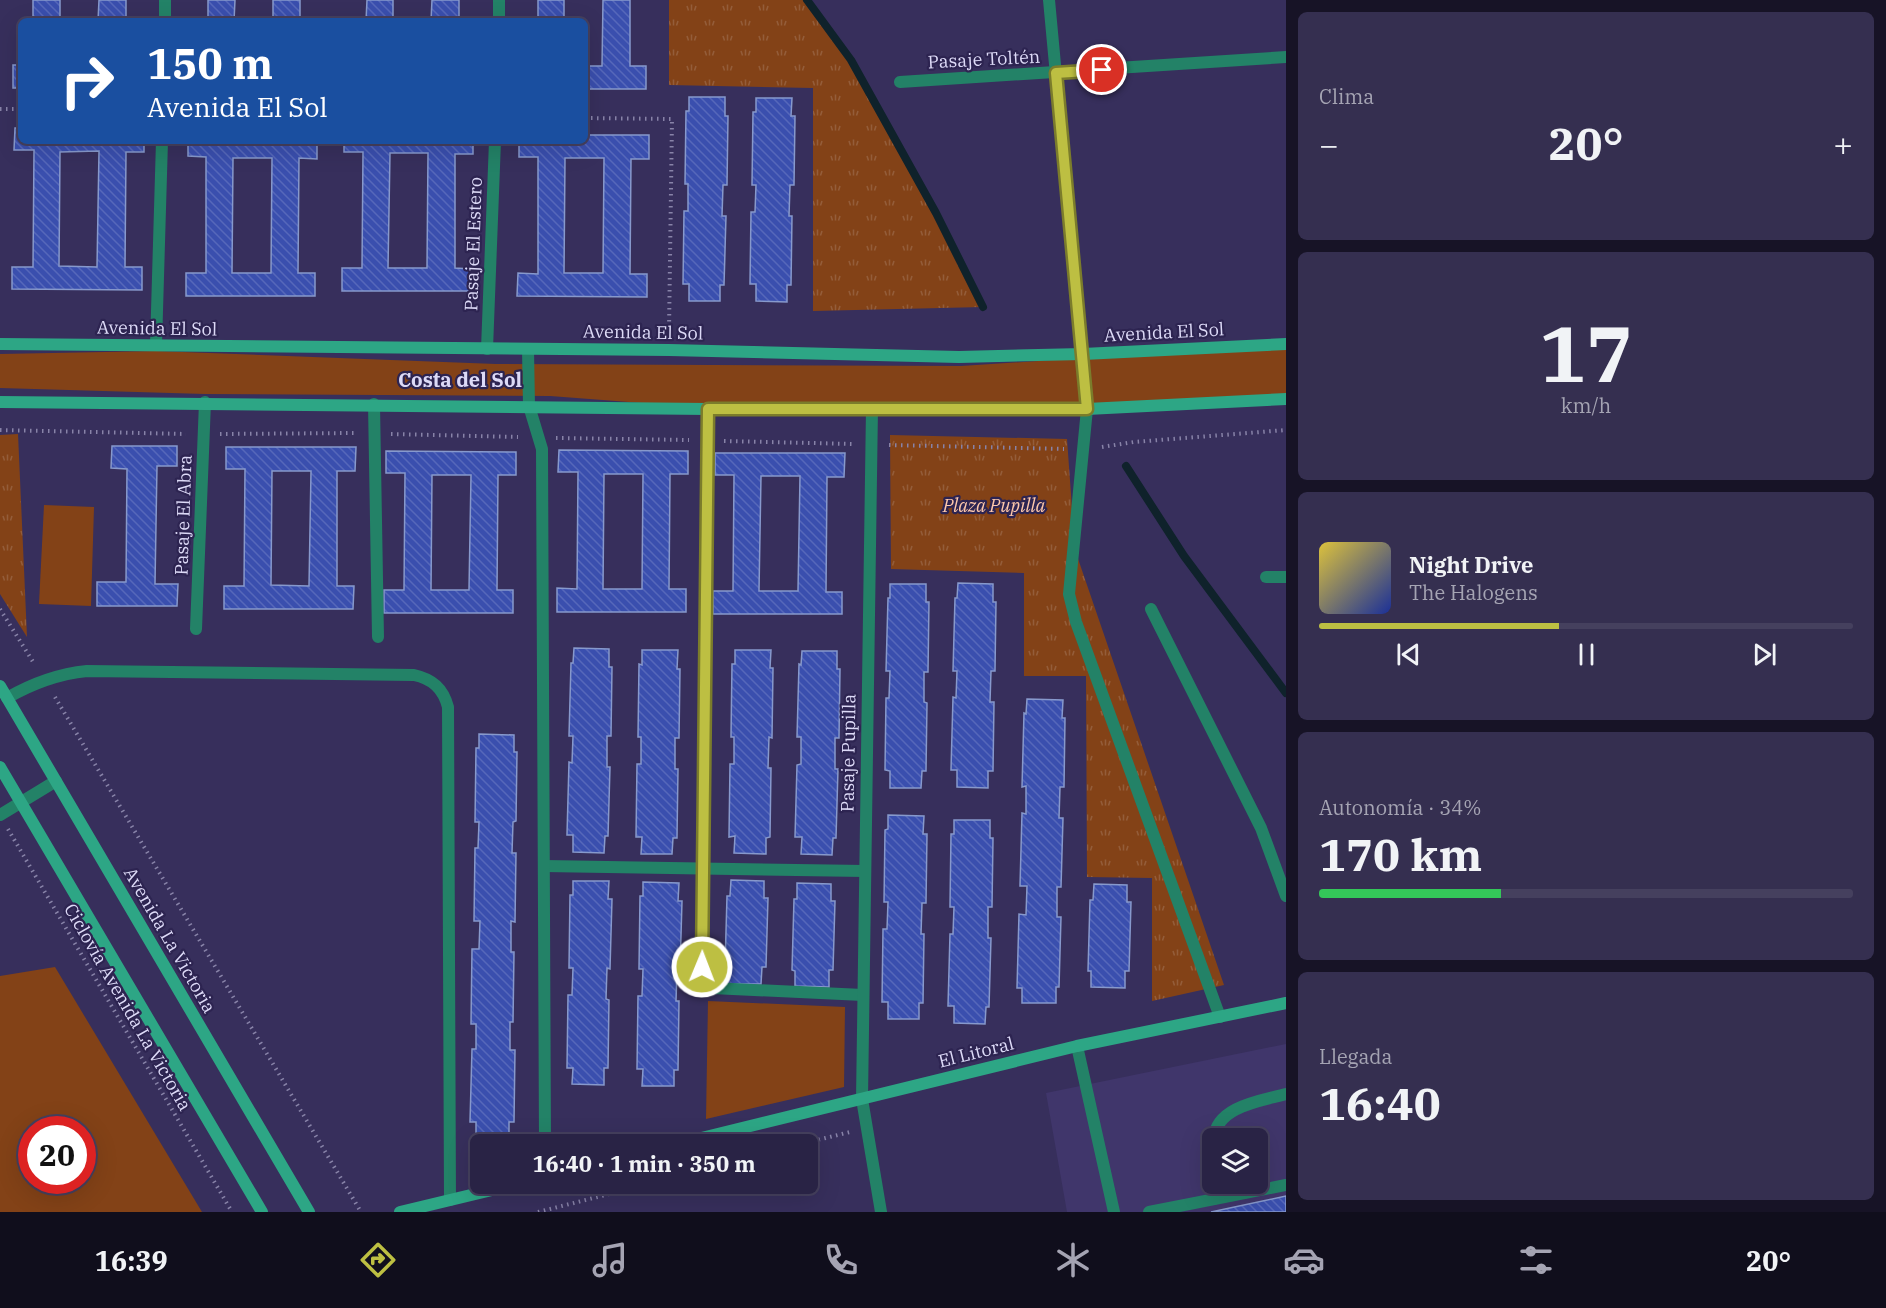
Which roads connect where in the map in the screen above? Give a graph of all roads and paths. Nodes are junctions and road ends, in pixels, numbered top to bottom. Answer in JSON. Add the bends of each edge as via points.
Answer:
{"nodes":[{"id":1,"x":165,"y":0,"type":"edge"},
{"id":2,"x":499,"y":0,"type":"edge"},
{"id":3,"x":1049,"y":0,"type":"edge"},
{"id":4,"x":165,"y":18,"type":"edge"},
{"id":5,"x":499,"y":18,"type":"edge"},
{"id":6,"x":1286,"y":57,"type":"edge"},
{"id":7,"x":1056,"y":73,"type":"junction"},
{"id":8,"x":900,"y":82,"type":"dead end"},
{"id":9,"x":0,"y":108,"type":"edge"},
{"id":10,"x":18,"y":109,"type":"edge"},
{"id":11,"x":588,"y":118,"type":"edge"},
{"id":12,"x":162,"y":144,"type":"edge"},
{"id":13,"x":495,"y":144,"type":"edge"},
{"id":14,"x":0,"y":344,"type":"edge"},
{"id":15,"x":1286,"y":344,"type":"edge"},
{"id":16,"x":156,"y":345,"type":"junction"},
{"id":17,"x":487,"y":349,"type":"junction"},
{"id":18,"x":528,"y":349,"type":"junction"},
{"id":19,"x":669,"y":350,"type":"junction"},
{"id":20,"x":1083,"y":354,"type":"junction"},
{"id":21,"x":1286,"y":399,"type":"edge"},
{"id":22,"x":0,"y":402,"type":"edge"},
{"id":23,"x":205,"y":402,"type":"junction"},
{"id":24,"x":374,"y":404,"type":"junction"},
{"id":25,"x":529,"y":406,"type":"junction"},
{"id":26,"x":872,"y":408,"type":"junction"},
{"id":27,"x":708,"y":409,"type":"junction"},
{"id":28,"x":1087,"y":409,"type":"junction"},
{"id":29,"x":0,"y":430,"type":"edge"},
{"id":30,"x":1286,"y":430,"type":"edge"},
{"id":31,"x":373,"y":433,"type":"junction"},
{"id":32,"x":204,"y":435,"type":"junction"},
{"id":33,"x":540,"y":438,"type":"junction"},
{"id":34,"x":706,"y":440,"type":"junction"},
{"id":35,"x":870,"y":444,"type":"junction"},
{"id":36,"x":1084,"y":450,"type":"junction"},
{"id":37,"x":1266,"y":577,"type":"dead end"},
{"id":38,"x":1286,"y":577,"type":"edge"},
{"id":39,"x":0,"y":609,"type":"edge"},
{"id":40,"x":1151,"y":609,"type":"dead end"},
{"id":41,"x":196,"y":629,"type":"dead end"},
{"id":42,"x":378,"y":637,"type":"dead end"},
{"id":43,"x":44,"y":679,"type":"junction"},
{"id":44,"x":0,"y":686,"type":"edge"},
{"id":45,"x":7,"y":699,"type":"junction"},
{"id":46,"x":0,"y":767,"type":"edge"},
{"id":47,"x":56,"y":781,"type":"junction"},
{"id":48,"x":21,"y":802,"type":"junction"},
{"id":49,"x":3,"y":820,"type":"edge"},
{"id":50,"x":544,"y":866,"type":"junction"},
{"id":51,"x":703,"y":869,"type":"junction"},
{"id":52,"x":865,"y":871,"type":"junction"},
{"id":53,"x":1286,"y":896,"type":"edge"},
{"id":54,"x":863,"y":995,"type":"junction"},
{"id":55,"x":1286,"y":1003,"type":"edge"},
{"id":56,"x":1220,"y":1017,"type":"junction"},
{"id":57,"x":1077,"y":1046,"type":"junction"},
{"id":58,"x":1286,"y":1095,"type":"edge"},
{"id":59,"x":862,"y":1099,"type":"junction"},
{"id":60,"x":867,"y":1128,"type":"junction"},
{"id":61,"x":1218,"y":1128,"type":"edge"},
{"id":62,"x":545,"y":1134,"type":"edge"},
{"id":63,"x":718,"y":1134,"type":"edge"},
{"id":64,"x":818,"y":1140,"type":"edge"},
{"id":65,"x":1286,"y":1185,"type":"edge"},
{"id":66,"x":475,"y":1194,"type":"edge"},
{"id":67,"x":609,"y":1194,"type":"edge"},
{"id":68,"x":1214,"y":1194,"type":"edge"},
{"id":69,"x":1214,"y":1199,"type":"junction"},
{"id":70,"x":450,"y":1200,"type":"junction"},
{"id":71,"x":232,"y":1212,"type":"edge"},
{"id":72,"x":262,"y":1212,"type":"edge"},
{"id":73,"x":309,"y":1212,"type":"edge"},
{"id":74,"x":361,"y":1212,"type":"edge"},
{"id":75,"x":400,"y":1212,"type":"edge"},
{"id":76,"x":538,"y":1212,"type":"edge"},
{"id":77,"x":881,"y":1212,"type":"edge"},
{"id":78,"x":1114,"y":1212,"type":"edge"},
{"id":79,"x":1149,"y":1212,"type":"edge"}],
"edges":[{"from":1,"to":4,"type":"street"},
{"from":2,"to":5,"type":"street"},
{"from":3,"to":7,"type":"street"},
{"from":6,"to":7,"type":"street","name":"Pasaje Toltén"},
{"from":7,"to":8,"type":"street","name":"Pasaje Toltén"},
{"from":7,"to":20,"type":"street"},
{"from":9,"to":10,"type":"path"},
{"from":11,"to":19,"type":"path","via":[[672,119]]},
{"from":12,"to":16,"type":"street"},
{"from":13,"to":17,"type":"street","name":"Pasaje El Estero"},
{"from":14,"to":16,"type":"main road","name":"Avenida El Sol"},
{"from":15,"to":20,"type":"main road","name":"Avenida El Sol"},
{"from":16,"to":17,"type":"main road","name":"Avenida El Sol"},
{"from":17,"to":18,"type":"main road","name":"Avenida El Sol"},
{"from":18,"to":19,"type":"main road","name":"Avenida El Sol"},
{"from":18,"to":25,"type":"street"},
{"from":19,"to":20,"type":"main road","name":"Avenida El Sol","via":[[959,357]]},
{"from":20,"to":28,"type":"street"},
{"from":21,"to":28,"type":"main road"},
{"from":22,"to":23,"type":"main road"},
{"from":23,"to":24,"type":"main road"},
{"from":23,"to":32,"type":"street","name":"Pasaje El Abra"},
{"from":24,"to":25,"type":"main road"},
{"from":24,"to":31,"type":"street"},
{"from":25,"to":27,"type":"main road"},
{"from":25,"to":33,"type":"street"},
{"from":26,"to":27,"type":"main road"},
{"from":26,"to":28,"type":"main road"},
{"from":26,"to":35,"type":"street","name":"Pasaje Pupilla"},
{"from":27,"to":34,"type":"street"},
{"from":28,"to":36,"type":"street"},
{"from":29,"to":32,"type":"path"},
{"from":30,"to":36,"type":"path","via":[[1134,442]]},
{"from":31,"to":32,"type":"path"},
{"from":31,"to":33,"type":"path"},
{"from":31,"to":42,"type":"street"},
{"from":32,"to":41,"type":"street","name":"Pasaje El Abra"},
{"from":33,"to":34,"type":"path"},
{"from":33,"to":50,"type":"street"},
{"from":34,"to":35,"type":"path"},
{"from":34,"to":51,"type":"street"},
{"from":35,"to":36,"type":"path"},
{"from":35,"to":52,"type":"street","name":"Pasaje Pupilla"},
{"from":36,"to":56,"type":"street","via":[[1069,594]]},
{"from":37,"to":38,"type":"street"},
{"from":39,"to":43,"type":"path"},
{"from":40,"to":53,"type":"street","via":[[1261,828]]},
{"from":43,"to":45,"type":"street"},
{"from":43,"to":70,"type":"street","via":[[87,671],[414,675],[441,689],[448,707]]},
{"from":43,"to":74,"type":"path"},
{"from":44,"to":45,"type":"main road","name":"Avenida La Victoria"},
{"from":45,"to":47,"type":"main road","name":"Avenida La Victoria"},
{"from":46,"to":48,"type":"main road"},
{"from":47,"to":48,"type":"street"},
{"from":47,"to":73,"type":"main road","name":"Avenida La Victoria"},
{"from":48,"to":49,"type":"street"},
{"from":48,"to":72,"type":"main road"},
{"from":49,"to":71,"type":"path","name":"Ciclovía Avenida La Victoria"},
{"from":50,"to":51,"type":"street"},
{"from":50,"to":62,"type":"street"},
{"from":51,"to":52,"type":"street"},
{"from":51,"to":54,"type":"street","via":[[702,967],[712,988]]},
{"from":52,"to":54,"type":"street","name":"Pasaje Pupilla"},
{"from":54,"to":59,"type":"street","name":"Pasaje Pupilla"},
{"from":55,"to":56,"type":"main road","name":"El Litoral"},
{"from":56,"to":57,"type":"main road","name":"El Litoral"},
{"from":57,"to":59,"type":"main road","name":"El Litoral"},
{"from":57,"to":78,"type":"street"},
{"from":58,"to":61,"type":"street","via":[[1239,1107]]},
{"from":59,"to":60,"type":"street","name":"Pasaje Pupilla"},
{"from":59,"to":63,"type":"main road","name":"El Litoral"},
{"from":60,"to":64,"type":"path"},
{"from":60,"to":77,"type":"street","name":"Pasaje Pupilla"},
{"from":65,"to":69,"type":"street"},
{"from":66,"to":70,"type":"main road"},
{"from":67,"to":76,"type":"path"},
{"from":68,"to":69,"type":"street"},
{"from":69,"to":79,"type":"street"},
{"from":70,"to":75,"type":"main road"}]}
